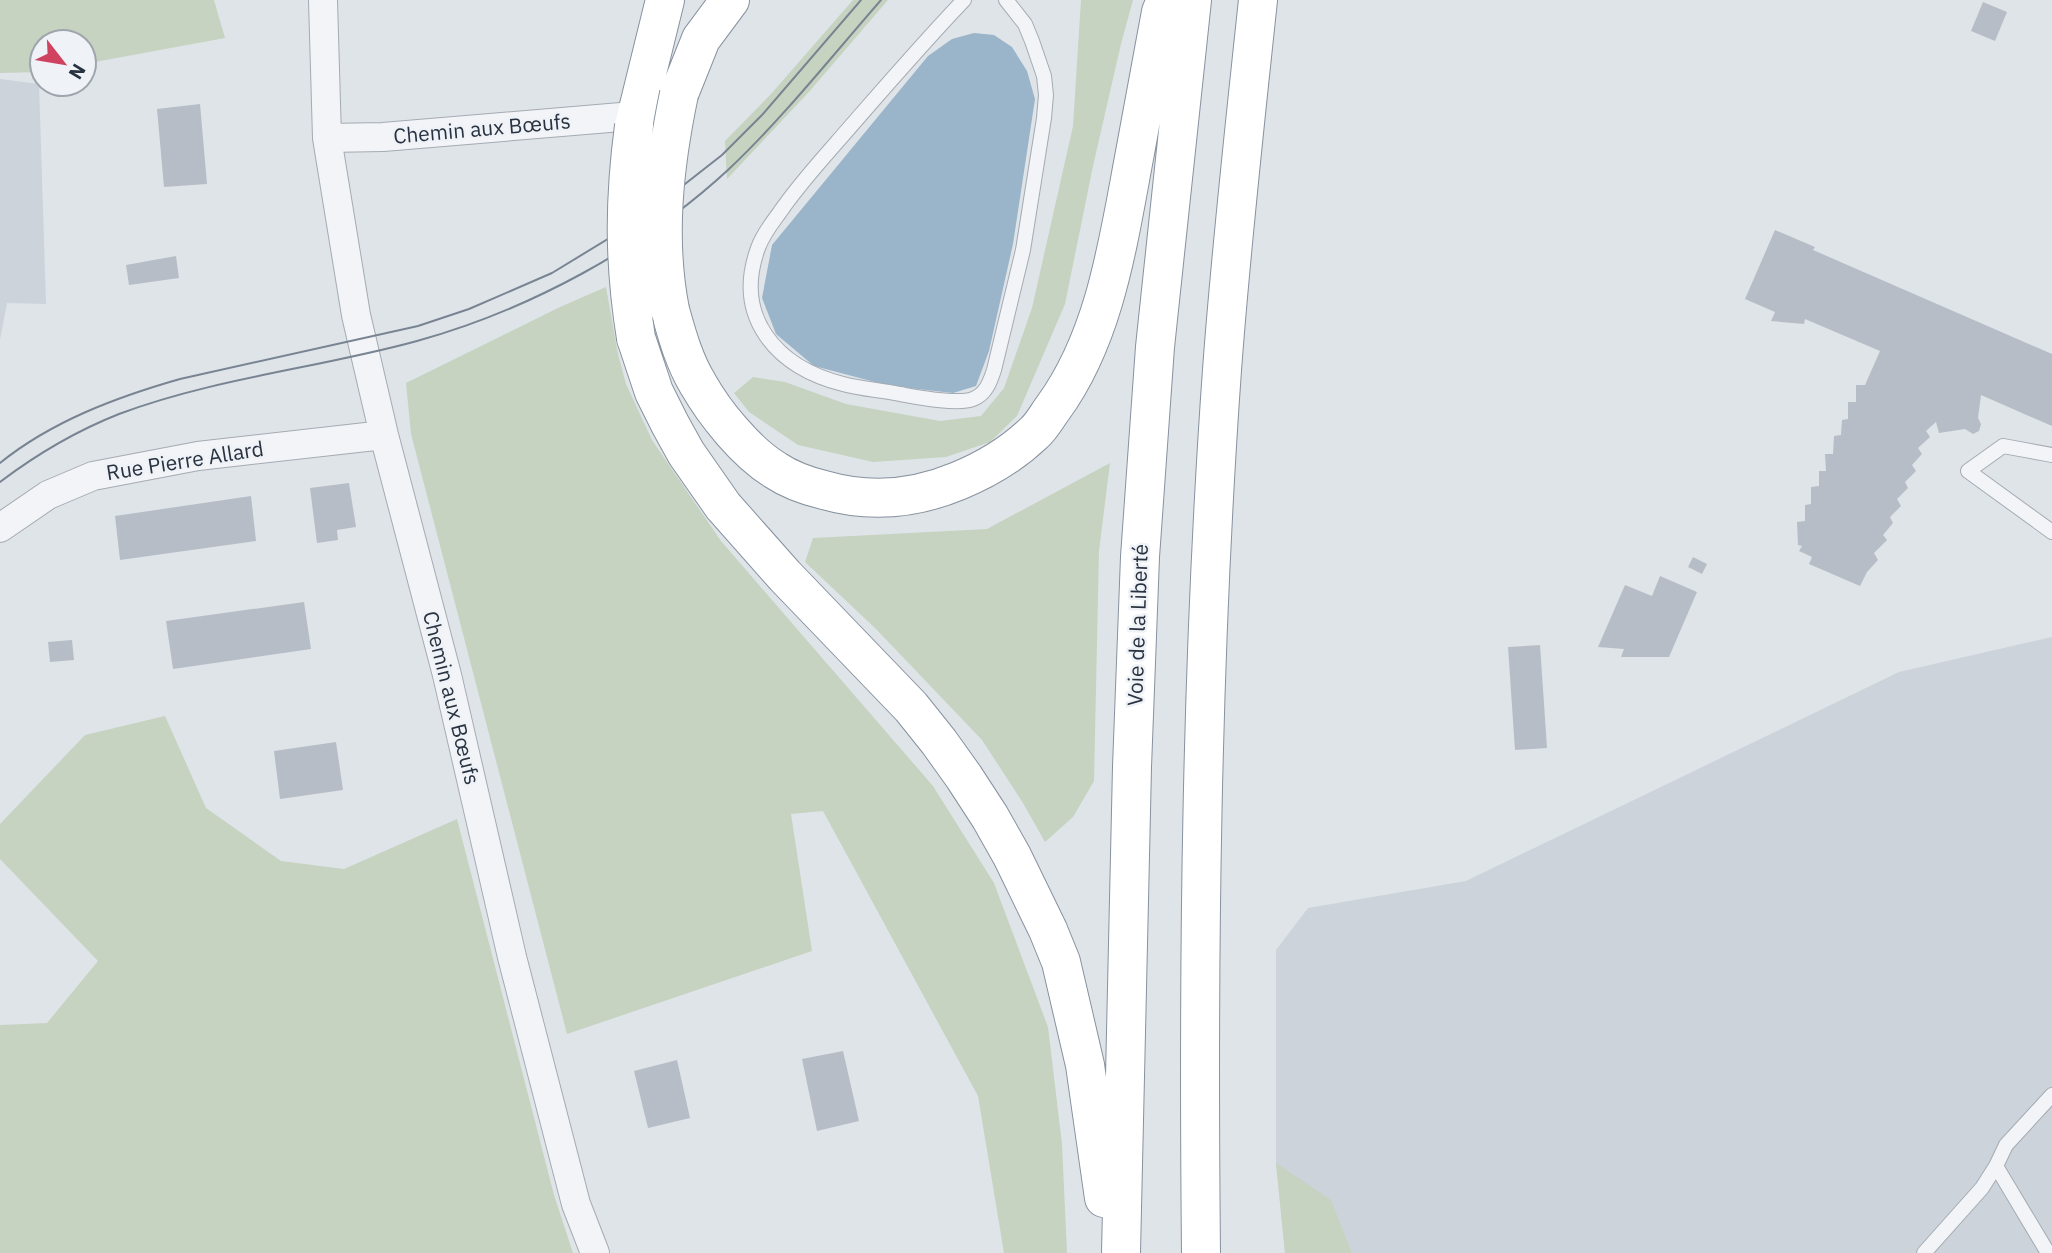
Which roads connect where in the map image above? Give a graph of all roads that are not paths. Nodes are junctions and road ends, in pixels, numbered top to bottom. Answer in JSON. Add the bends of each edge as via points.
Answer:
{"nodes":[{"id":1,"x":323,"y":0,"type":"edge"},
{"id":2,"x":665,"y":0,"type":"edge"},
{"id":3,"x":730,"y":0,"type":"edge"},
{"id":4,"x":964,"y":0,"type":"edge"},
{"id":5,"x":1006,"y":0,"type":"edge"},
{"id":6,"x":1166,"y":0,"type":"edge"},
{"id":7,"x":1192,"y":0,"type":"edge"},
{"id":8,"x":1258,"y":0,"type":"edge"},
{"id":9,"x":635,"y":119,"type":"junction"},
{"id":10,"x":327,"y":138,"type":"junction"},
{"id":11,"x":384,"y":435,"type":"junction"},
{"id":12,"x":2052,"y":455,"type":"edge"},
{"id":13,"x":0,"y":528,"type":"edge"},
{"id":14,"x":2052,"y":532,"type":"edge"},
{"id":15,"x":2052,"y":1095,"type":"edge"},
{"id":16,"x":1996,"y":1166,"type":"junction"},
{"id":17,"x":595,"y":1253,"type":"edge"},
{"id":18,"x":1120,"y":1253,"type":"edge"},
{"id":19,"x":1201,"y":1253,"type":"edge"},
{"id":20,"x":1924,"y":1253,"type":"edge"},
{"id":21,"x":2048,"y":1253,"type":"edge"}],
"edges":[{"from":1,"to":10,"type":"street","name":"Chemin aux Bœufs"},
{"from":2,"to":9,"type":"highway"},
{"from":3,"to":6,"type":"highway","bridge":true,"via":[[701,39],[679,94],[665,168],[662,251],[680,346],[721,417],[746,447],[775,470],[832,492],[890,498],[945,486],[998,461],[1035,432],[1064,393],[1090,343],[1106,290]]},
{"from":4,"to":5,"type":"lane","via":[[799,185],[757,249],[750,298],[762,331],[796,365],[818,376],[932,399],[972,400],[987,388],[1023,250],[1046,95],[1032,41]]},
{"from":7,"to":18,"type":"highway","name":"Voie de la Liberté","via":[[1155,347],[1140,556]]},
{"from":8,"to":19,"type":"highway","via":[[1232,245],[1210,582],[1199,1017]]},
{"from":9,"to":10,"type":"street","name":"Chemin aux Bœufs"},
{"from":9,"to":18,"type":"highway","bridge":true,"via":[[626,215],[629,291],[636,338],[654,392],[686,453],[723,506],[911,707],[964,777],[1012,856],[1061,962],[1085,1065],[1102,1190]]},
{"from":10,"to":11,"type":"street","name":"Chemin aux Bœufs","via":[[356,314]]},
{"from":11,"to":13,"type":"street","name":"Rue Pierre Allard","via":[[198,456],[93,476],[48,495]]},
{"from":11,"to":17,"type":"street","name":"Chemin aux Bœufs","via":[[447,675],[512,957],[576,1204]]},
{"from":12,"to":14,"type":"lane","via":[[2003,446],[1968,471]]},
{"from":15,"to":16,"type":"lane","via":[[2006,1145]]},
{"from":16,"to":20,"type":"lane"},
{"from":16,"to":21,"type":"lane"}]}
